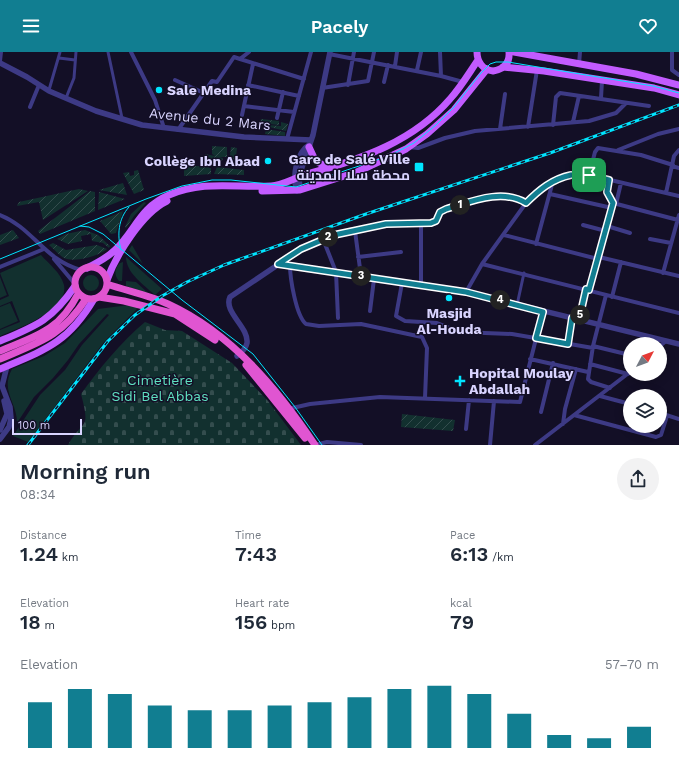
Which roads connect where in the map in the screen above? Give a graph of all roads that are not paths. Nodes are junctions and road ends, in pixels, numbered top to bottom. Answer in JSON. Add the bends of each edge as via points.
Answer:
{"nodes":[{"id":1,"x":1,"y":52,"type":"edge"},
{"id":2,"x":60,"y":52,"type":"edge"},
{"id":3,"x":76,"y":52,"type":"edge"},
{"id":4,"x":108,"y":52,"type":"edge"},
{"id":5,"x":131,"y":52,"type":"edge"},
{"id":6,"x":249,"y":52,"type":"edge"},
{"id":7,"x":311,"y":52,"type":"edge"},
{"id":8,"x":354,"y":52,"type":"edge"},
{"id":9,"x":374,"y":52,"type":"edge"},
{"id":10,"x":397,"y":52,"type":"edge"},
{"id":11,"x":421,"y":52,"type":"edge"},
{"id":12,"x":440,"y":52,"type":"edge"},
{"id":13,"x":509,"y":52,"type":"edge"},
{"id":14,"x":514,"y":52,"type":"edge"},
{"id":15,"x":580,"y":52,"type":"edge"},
{"id":16,"x":672,"y":52,"type":"edge"},
{"id":17,"x":330,"y":53,"type":"edge"},
{"id":18,"x":477,"y":54,"type":"edge"},
{"id":19,"x":59,"y":58,"type":"junction"},
{"id":20,"x":240,"y":59,"type":"junction"},
{"id":21,"x":353,"y":59,"type":"junction"},
{"id":22,"x":75,"y":60,"type":"junction"},
{"id":23,"x":372,"y":61,"type":"junction"},
{"id":24,"x":0,"y":62,"type":"edge"},
{"id":25,"x":253,"y":64,"type":"junction"},
{"id":26,"x":579,"y":64,"type":"junction"},
{"id":27,"x":388,"y":65,"type":"junction"},
{"id":28,"x":395,"y":66,"type":"junction"},
{"id":29,"x":503,"y":67,"type":"junction"},
{"id":30,"x":487,"y":69,"type":"junction"},
{"id":31,"x":417,"y":70,"type":"junction"},
{"id":32,"x":537,"y":70,"type":"junction"},
{"id":33,"x":679,"y":75,"type":"edge"},
{"id":34,"x":441,"y":76,"type":"junction"},
{"id":35,"x":304,"y":79,"type":"junction"},
{"id":36,"x":175,"y":80,"type":"dead end"},
{"id":37,"x":602,"y":81,"type":"junction"},
{"id":38,"x":384,"y":82,"type":"dead end"},
{"id":39,"x":463,"y":82,"type":"junction"},
{"id":40,"x":39,"y":84,"type":"junction"},
{"id":41,"x":248,"y":85,"type":"junction"},
{"id":42,"x":348,"y":85,"type":"junction"},
{"id":43,"x":679,"y":85,"type":"edge"},
{"id":44,"x":322,"y":88,"type":"junction"},
{"id":45,"x":49,"y":91,"type":"junction"},
{"id":46,"x":283,"y":92,"type":"junction"},
{"id":47,"x":204,"y":94,"type":"junction"},
{"id":48,"x":505,"y":94,"type":"dead end"},
{"id":49,"x":679,"y":95,"type":"edge"},
{"id":50,"x":299,"y":96,"type":"junction"},
{"id":51,"x":579,"y":96,"type":"junction"},
{"id":52,"x":66,"y":98,"type":"junction"},
{"id":53,"x":601,"y":98,"type":"junction"},
{"id":54,"x":626,"y":103,"type":"junction"},
{"id":55,"x":244,"y":106,"type":"junction"},
{"id":56,"x":649,"y":106,"type":"dead end"},
{"id":57,"x":30,"y":107,"type":"dead end"},
{"id":58,"x":279,"y":110,"type":"junction"},
{"id":59,"x":294,"y":112,"type":"junction"},
{"id":60,"x":242,"y":115,"type":"dead end"},
{"id":61,"x":122,"y":118,"type":"junction"},
{"id":62,"x":277,"y":118,"type":"dead end"},
{"id":63,"x":573,"y":122,"type":"junction"},
{"id":64,"x":553,"y":125,"type":"junction"},
{"id":65,"x":528,"y":127,"type":"junction"},
{"id":66,"x":164,"y":128,"type":"junction"},
{"id":67,"x":500,"y":129,"type":"junction"},
{"id":68,"x":178,"y":130,"type":"junction"},
{"id":69,"x":679,"y":130,"type":"edge"},
{"id":70,"x":287,"y":139,"type":"junction"},
{"id":71,"x":310,"y":144,"type":"junction"},
{"id":72,"x":409,"y":147,"type":"junction"},
{"id":73,"x":617,"y":150,"type":"junction"},
{"id":74,"x":679,"y":150,"type":"edge"},
{"id":75,"x":672,"y":165,"type":"junction"},
{"id":76,"x":327,"y":168,"type":"junction"},
{"id":77,"x":679,"y":168,"type":"edge"},
{"id":78,"x":589,"y":175,"type":"junction"},
{"id":79,"x":294,"y":177,"type":"junction"},
{"id":80,"x":609,"y":180,"type":"junction"},
{"id":81,"x":553,"y":181,"type":"junction"},
{"id":82,"x":621,"y":183,"type":"junction"},
{"id":83,"x":299,"y":191,"type":"junction"},
{"id":84,"x":550,"y":194,"type":"junction"},
{"id":85,"x":666,"y":194,"type":"junction"},
{"id":86,"x":679,"y":196,"type":"edge"},
{"id":87,"x":526,"y":203,"type":"junction"},
{"id":88,"x":613,"y":205,"type":"junction"},
{"id":89,"x":0,"y":215,"type":"edge"},
{"id":90,"x":678,"y":217,"type":"edge"},
{"id":91,"x":420,"y":224,"type":"junction"},
{"id":92,"x":583,"y":225,"type":"dead end"},
{"id":93,"x":607,"y":226,"type":"junction"},
{"id":94,"x":355,"y":231,"type":"junction"},
{"id":95,"x":606,"y":231,"type":"junction"},
{"id":96,"x":630,"y":233,"type":"dead end"},
{"id":97,"x":504,"y":235,"type":"junction"},
{"id":98,"x":323,"y":239,"type":"junction"},
{"id":99,"x":650,"y":239,"type":"dead end"},
{"id":100,"x":536,"y":244,"type":"junction"},
{"id":101,"x":671,"y":244,"type":"junction"},
{"id":102,"x":44,"y":249,"type":"junction"},
{"id":103,"x":401,"y":252,"type":"dead end"},
{"id":104,"x":53,"y":257,"type":"junction"},
{"id":105,"x":358,"y":257,"type":"junction"},
{"id":106,"x":598,"y":258,"type":"junction"},
{"id":107,"x":621,"y":262,"type":"junction"},
{"id":108,"x":278,"y":264,"type":"junction"},
{"id":109,"x":482,"y":264,"type":"junction"},
{"id":110,"x":290,"y":265,"type":"junction"},
{"id":111,"x":0,"y":267,"type":"edge"},
{"id":112,"x":84,"y":269,"type":"junction"},
{"id":113,"x":336,"y":272,"type":"junction"},
{"id":114,"x":524,"y":273,"type":"junction"},
{"id":115,"x":663,"y":273,"type":"junction"},
{"id":116,"x":360,"y":276,"type":"junction"},
{"id":117,"x":679,"y":276,"type":"edge"},
{"id":118,"x":374,"y":278,"type":"junction"},
{"id":119,"x":107,"y":282,"type":"junction"},
{"id":120,"x":402,"y":283,"type":"junction"},
{"id":121,"x":75,"y":285,"type":"junction"},
{"id":122,"x":422,"y":286,"type":"junction"},
{"id":123,"x":587,"y":290,"type":"junction"},
{"id":124,"x":466,"y":292,"type":"junction"},
{"id":125,"x":78,"y":294,"type":"junction"},
{"id":126,"x":606,"y":295,"type":"junction"},
{"id":127,"x":612,"y":297,"type":"junction"},
{"id":128,"x":97,"y":298,"type":"junction"},
{"id":129,"x":86,"y":299,"type":"junction"},
{"id":130,"x":517,"y":305,"type":"junction"},
{"id":131,"x":370,"y":311,"type":"dead end"},
{"id":132,"x":543,"y":312,"type":"junction"},
{"id":133,"x":679,"y":313,"type":"edge"},
{"id":134,"x":338,"y":318,"type":"dead end"},
{"id":135,"x":576,"y":319,"type":"junction"},
{"id":136,"x":599,"y":325,"type":"junction"},
{"id":137,"x":649,"y":337,"type":"edge"},
{"id":138,"x":536,"y":338,"type":"junction"},
{"id":139,"x":0,"y":341,"type":"edge"},
{"id":140,"x":34,"y":341,"type":"junction"},
{"id":141,"x":667,"y":341,"type":"edge"},
{"id":142,"x":568,"y":344,"type":"junction"},
{"id":143,"x":679,"y":344,"type":"edge"},
{"id":144,"x":593,"y":347,"type":"junction"},
{"id":145,"x":0,"y":351,"type":"edge"},
{"id":146,"x":623,"y":353,"type":"edge"},
{"id":147,"x":239,"y":355,"type":"junction"},
{"id":148,"x":0,"y":359,"type":"edge"},
{"id":149,"x":530,"y":359,"type":"junction"},
{"id":150,"x":553,"y":363,"type":"junction"},
{"id":151,"x":590,"y":364,"type":"junction"},
{"id":152,"x":4,"y":367,"type":"edge"},
{"id":153,"x":576,"y":369,"type":"junction"},
{"id":154,"x":588,"y":372,"type":"junction"},
{"id":155,"x":623,"y":372,"type":"edge"},
{"id":156,"x":623,"y":378,"type":"edge"},
{"id":157,"x":610,"y":388,"type":"junction"},
{"id":158,"x":0,"y":392,"type":"edge"},
{"id":159,"x":600,"y":396,"type":"junction"},
{"id":160,"x":425,"y":398,"type":"junction"},
{"id":161,"x":469,"y":400,"type":"junction"},
{"id":162,"x":494,"y":401,"type":"junction"},
{"id":163,"x":623,"y":402,"type":"edge"},
{"id":164,"x":287,"y":409,"type":"junction"},
{"id":165,"x":541,"y":412,"type":"dead end"},
{"id":166,"x":574,"y":415,"type":"junction"},
{"id":167,"x":667,"y":416,"type":"edge"},
{"id":168,"x":679,"y":419,"type":"edge"},
{"id":169,"x":563,"y":424,"type":"junction"},
{"id":170,"x":623,"y":428,"type":"edge"},
{"id":171,"x":466,"y":429,"type":"dead end"},
{"id":172,"x":0,"y":430,"type":"edge"},
{"id":173,"x":641,"y":433,"type":"edge"},
{"id":174,"x":662,"y":433,"type":"edge"},
{"id":175,"x":0,"y":439,"type":"edge"},
{"id":176,"x":309,"y":445,"type":"edge"},
{"id":177,"x":315,"y":445,"type":"edge"},
{"id":178,"x":361,"y":445,"type":"edge"},
{"id":179,"x":490,"y":445,"type":"edge"},
{"id":180,"x":535,"y":445,"type":"edge"}],
"edges":[{"from":1,"to":24,"type":"street"},
{"from":2,"to":19,"type":"street"},
{"from":3,"to":22,"type":"street"},
{"from":4,"to":61,"type":"street"},
{"from":5,"to":66,"type":"street","via":[[155,100]]},
{"from":6,"to":20,"type":"street"},
{"from":7,"to":35,"type":"street"},
{"from":8,"to":21,"type":"street"},
{"from":9,"to":23,"type":"street"},
{"from":10,"to":28,"type":"street"},
{"from":11,"to":31,"type":"street"},
{"from":12,"to":34,"type":"street"},
{"from":13,"to":29,"type":"main road","via":[[508,60]]},
{"from":14,"to":26,"type":"main road"},
{"from":15,"to":26,"type":"street"},
{"from":16,"to":33,"type":"street","via":[[672,70]]},
{"from":17,"to":21,"type":"street"},
{"from":17,"to":44,"type":"street"},
{"from":18,"to":30,"type":"main road","via":[[482,66]]},
{"from":18,"to":39,"type":"main road"},
{"from":19,"to":22,"type":"street"},
{"from":19,"to":45,"type":"street"},
{"from":20,"to":25,"type":"street"},
{"from":20,"to":47,"type":"street","via":[[234,57],[217,82],[212,81]]},
{"from":21,"to":23,"type":"street"},
{"from":21,"to":42,"type":"street"},
{"from":22,"to":52,"type":"street","via":[[74,78]]},
{"from":23,"to":27,"type":"street"},
{"from":23,"to":42,"type":"street","via":[[368,81]]},
{"from":24,"to":40,"type":"street","name":"Avenue du 2 Mars"},
{"from":25,"to":35,"type":"street"},
{"from":25,"to":41,"type":"street"},
{"from":26,"to":43,"type":"main road"},
{"from":27,"to":28,"type":"street"},
{"from":27,"to":38,"type":"street"},
{"from":28,"to":31,"type":"street"},
{"from":29,"to":30,"type":"main road"},
{"from":29,"to":32,"type":"main road"},
{"from":30,"to":72,"type":"main road","via":[[454,110]]},
{"from":31,"to":34,"type":"street"},
{"from":32,"to":37,"type":"main road"},
{"from":32,"to":65,"type":"street"},
{"from":34,"to":39,"type":"street"},
{"from":35,"to":50,"type":"street"},
{"from":36,"to":47,"type":"street"},
{"from":37,"to":49,"type":"main road","via":[[654,88]]},
{"from":37,"to":53,"type":"street"},
{"from":39,"to":76,"type":"main road","via":[[437,112],[396,142],[369,155]]},
{"from":40,"to":45,"type":"street","name":"Avenue du 2 Mars"},
{"from":40,"to":57,"type":"street"},
{"from":41,"to":46,"type":"street"},
{"from":41,"to":55,"type":"street"},
{"from":42,"to":44,"type":"street"},
{"from":44,"to":71,"type":"street"},
{"from":45,"to":52,"type":"street","name":"Avenue du 2 Mars"},
{"from":46,"to":50,"type":"street"},
{"from":46,"to":58,"type":"street"},
{"from":47,"to":68,"type":"street"},
{"from":48,"to":67,"type":"street"},
{"from":50,"to":59,"type":"street"},
{"from":51,"to":53,"type":"street"},
{"from":51,"to":63,"type":"street"},
{"from":51,"to":64,"type":"street","via":[[561,93],[558,95]]},
{"from":52,"to":61,"type":"street","name":"Avenue du 2 Mars","via":[[96,111]]},
{"from":53,"to":54,"type":"street"},
{"from":54,"to":56,"type":"street"},
{"from":54,"to":63,"type":"street","via":[[613,115]]},
{"from":55,"to":58,"type":"street"},
{"from":55,"to":60,"type":"street"},
{"from":58,"to":59,"type":"street"},
{"from":58,"to":62,"type":"street"},
{"from":59,"to":70,"type":"street"},
{"from":61,"to":66,"type":"street","name":"Avenue du 2 Mars","via":[[142,125]]},
{"from":63,"to":64,"type":"street"},
{"from":64,"to":65,"type":"street"},
{"from":65,"to":67,"type":"street"},
{"from":66,"to":68,"type":"street","name":"Avenue du 2 Mars"},
{"from":67,"to":72,"type":"street","via":[[464,133],[418,148]]},
{"from":68,"to":70,"type":"street","name":"Avenue du 2 Mars"},
{"from":69,"to":73,"type":"street","via":[[658,134]]},
{"from":70,"to":71,"type":"street","name":"Avenue du 2 Mars"},
{"from":71,"to":76,"type":"main road","via":[[315,160]]},
{"from":71,"to":79,"type":"street"},
{"from":72,"to":83,"type":"main road","via":[[357,172]]},
{"from":73,"to":75,"type":"street"},
{"from":73,"to":78,"type":"street","via":[[597,148]]},
{"from":74,"to":75,"type":"street","via":[[675,153]]},
{"from":75,"to":77,"type":"street"},
{"from":75,"to":85,"type":"street"},
{"from":76,"to":79,"type":"main road"},
{"from":78,"to":80,"type":"street"},
{"from":78,"to":81,"type":"street","via":[[571,175]]},
{"from":79,"to":83,"type":"street"},
{"from":79,"to":112,"type":"main road","via":[[272,186],[232,184],[169,194],[145,211],[115,251]]},
{"from":80,"to":82,"type":"street"},
{"from":80,"to":88,"type":"street","via":[[607,192]]},
{"from":81,"to":84,"type":"street"},
{"from":81,"to":87,"type":"street"},
{"from":82,"to":85,"type":"street"},
{"from":82,"to":88,"type":"street"},
{"from":83,"to":119,"type":"main road","via":[[207,190],[171,199],[157,207],[139,226],[113,264]]},
{"from":84,"to":88,"type":"street"},
{"from":84,"to":100,"type":"street"},
{"from":85,"to":86,"type":"street"},
{"from":87,"to":91,"type":"street","via":[[516,198],[499,196],[446,209],[440,212],[434,222]]},
{"from":87,"to":97,"type":"street"},
{"from":88,"to":90,"type":"street"},
{"from":88,"to":93,"type":"street"},
{"from":89,"to":102,"type":"street","via":[[19,226]]},
{"from":90,"to":101,"type":"street"},
{"from":91,"to":94,"type":"street","via":[[386,224]]},
{"from":91,"to":122,"type":"street"},
{"from":92,"to":95,"type":"street"},
{"from":93,"to":95,"type":"street"},
{"from":93,"to":96,"type":"street"},
{"from":94,"to":98,"type":"street"},
{"from":94,"to":105,"type":"street"},
{"from":95,"to":106,"type":"street"},
{"from":97,"to":100,"type":"street"},
{"from":97,"to":109,"type":"street"},
{"from":98,"to":108,"type":"street"},
{"from":98,"to":113,"type":"street"},
{"from":99,"to":101,"type":"street"},
{"from":100,"to":106,"type":"street"},
{"from":101,"to":115,"type":"street"},
{"from":102,"to":104,"type":"street"},
{"from":102,"to":111,"type":"street"},
{"from":103,"to":105,"type":"street"},
{"from":104,"to":112,"type":"street","via":[[66,265]]},
{"from":104,"to":121,"type":"street"},
{"from":105,"to":116,"type":"street"},
{"from":106,"to":107,"type":"street"},
{"from":106,"to":123,"type":"street"},
{"from":107,"to":115,"type":"street"},
{"from":107,"to":127,"type":"street"},
{"from":108,"to":110,"type":"street"},
{"from":108,"to":147,"type":"street","via":[[230,297],[229,304],[246,339],[246,345]]},
{"from":109,"to":114,"type":"street"},
{"from":109,"to":124,"type":"street"},
{"from":110,"to":113,"type":"street"},
{"from":110,"to":160,"type":"street","via":[[300,314],[306,324],[361,324],[422,336],[427,348]]},
{"from":112,"to":119,"type":"highway","via":[[99,270]]},
{"from":112,"to":121,"type":"highway","via":[[78,274]]},
{"from":113,"to":116,"type":"street"},
{"from":113,"to":134,"type":"street"},
{"from":114,"to":123,"type":"street"},
{"from":114,"to":130,"type":"street"},
{"from":115,"to":117,"type":"street"},
{"from":116,"to":118,"type":"street"},
{"from":118,"to":120,"type":"street"},
{"from":118,"to":131,"type":"street"},
{"from":119,"to":128,"type":"highway","via":[[103,294]]},
{"from":119,"to":147,"type":"highway","via":[[167,303],[189,315]]},
{"from":120,"to":122,"type":"street"},
{"from":120,"to":138,"type":"street","via":[[396,313],[399,318],[406,321],[437,323],[460,332],[512,334]]},
{"from":121,"to":125,"type":"highway"},
{"from":121,"to":139,"type":"main road","via":[[60,308],[42,323]]},
{"from":122,"to":124,"type":"street"},
{"from":123,"to":126,"type":"street"},
{"from":123,"to":135,"type":"street"},
{"from":124,"to":130,"type":"street"},
{"from":125,"to":129,"type":"highway"},
{"from":125,"to":140,"type":"highway","via":[[60,321]]},
{"from":126,"to":127,"type":"street"},
{"from":126,"to":136,"type":"street"},
{"from":127,"to":133,"type":"street"},
{"from":128,"to":129,"type":"highway"},
{"from":128,"to":147,"type":"highway","via":[[124,301],[175,314]]},
{"from":128,"to":152,"type":"main road","via":[[64,338],[47,349]]},
{"from":129,"to":140,"type":"highway","via":[[64,327],[46,340]]},
{"from":130,"to":132,"type":"street"},
{"from":132,"to":135,"type":"street"},
{"from":132,"to":138,"type":"street"},
{"from":135,"to":136,"type":"street"},
{"from":135,"to":142,"type":"street"},
{"from":136,"to":137,"type":"street"},
{"from":136,"to":144,"type":"street"},
{"from":138,"to":142,"type":"street"},
{"from":138,"to":149,"type":"street"},
{"from":140,"to":145,"type":"highway"},
{"from":140,"to":148,"type":"highway"},
{"from":141,"to":143,"type":"street"},
{"from":142,"to":144,"type":"street"},
{"from":144,"to":146,"type":"street"},
{"from":144,"to":151,"type":"street"},
{"from":147,"to":164,"type":"highway"},
{"from":149,"to":150,"type":"street"},
{"from":149,"to":162,"type":"street","via":[[521,401]]},
{"from":150,"to":153,"type":"street"},
{"from":150,"to":165,"type":"street"},
{"from":151,"to":154,"type":"street"},
{"from":151,"to":155,"type":"street"},
{"from":152,"to":175,"type":"street","via":[[2,386],[12,418]]},
{"from":153,"to":154,"type":"street"},
{"from":153,"to":169,"type":"street"},
{"from":154,"to":157,"type":"street","via":[[588,380]]},
{"from":156,"to":157,"type":"street"},
{"from":157,"to":159,"type":"street"},
{"from":158,"to":172,"type":"street","via":[[7,411]]},
{"from":159,"to":163,"type":"street"},
{"from":159,"to":166,"type":"street"},
{"from":160,"to":161,"type":"street"},
{"from":160,"to":164,"type":"street","via":[[380,397],[310,404]]},
{"from":161,"to":162,"type":"street"},
{"from":161,"to":171,"type":"street"},
{"from":162,"to":179,"type":"street"},
{"from":164,"to":176,"type":"highway"},
{"from":164,"to":177,"type":"highway"},
{"from":166,"to":169,"type":"street"},
{"from":166,"to":170,"type":"street"},
{"from":167,"to":168,"type":"street"},
{"from":169,"to":180,"type":"street"},
{"from":173,"to":174,"type":"street","via":[[656,437]]},
{"from":177,"to":178,"type":"street","via":[[327,442]]}]}
